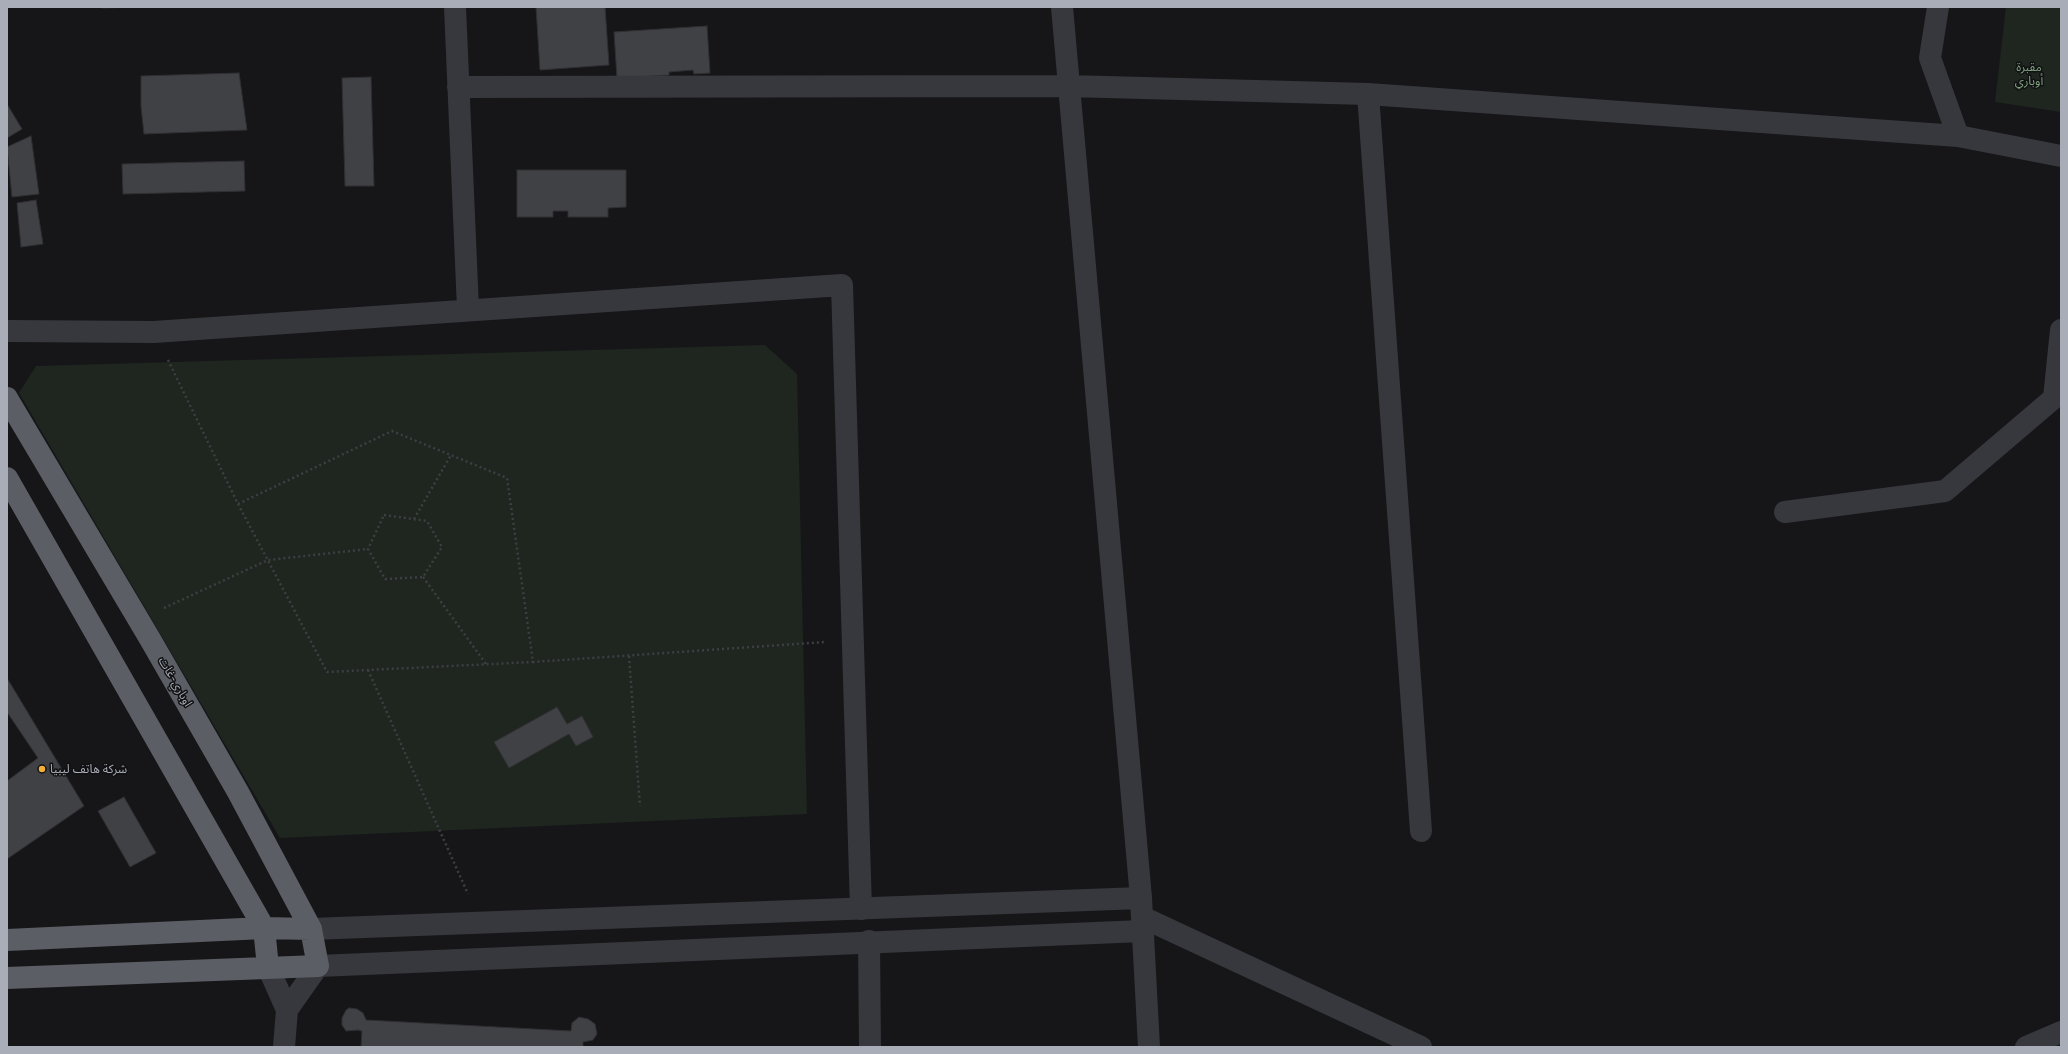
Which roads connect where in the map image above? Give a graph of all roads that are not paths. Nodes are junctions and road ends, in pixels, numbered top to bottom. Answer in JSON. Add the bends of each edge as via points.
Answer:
{"nodes":[{"id":1,"x":455,"y":7,"type":"edge"},
{"id":2,"x":1062,"y":7,"type":"edge"},
{"id":3,"x":1938,"y":7,"type":"edge"},
{"id":4,"x":1068,"y":86,"type":"junction"},
{"id":5,"x":458,"y":87,"type":"junction"},
{"id":6,"x":1368,"y":94,"type":"junction"},
{"id":7,"x":1958,"y":136,"type":"junction"},
{"id":8,"x":2061,"y":156,"type":"edge"},
{"id":9,"x":468,"y":309,"type":"junction"},
{"id":10,"x":2061,"y":330,"type":"edge"},
{"id":11,"x":7,"y":331,"type":"edge"},
{"id":12,"x":7,"y":398,"type":"edge"},
{"id":13,"x":7,"y":478,"type":"edge"},
{"id":14,"x":1785,"y":512,"type":"dead end"},
{"id":15,"x":1421,"y":831,"type":"dead end"},
{"id":16,"x":861,"y":909,"type":"junction"},
{"id":17,"x":1142,"y":915,"type":"junction"},
{"id":18,"x":264,"y":928,"type":"junction"},
{"id":19,"x":310,"y":929,"type":"junction"},
{"id":20,"x":7,"y":940,"type":"edge"},
{"id":21,"x":869,"y":941,"type":"junction"},
{"id":22,"x":318,"y":966,"type":"junction"},
{"id":23,"x":268,"y":967,"type":"junction"},
{"id":24,"x":7,"y":978,"type":"edge"},
{"id":25,"x":287,"y":1010,"type":"junction"},
{"id":26,"x":2061,"y":1032,"type":"edge"},
{"id":27,"x":284,"y":1047,"type":"edge"},
{"id":28,"x":870,"y":1047,"type":"edge"},
{"id":29,"x":1149,"y":1047,"type":"edge"},
{"id":30,"x":1421,"y":1047,"type":"edge"},
{"id":31,"x":2026,"y":1047,"type":"edge"}],
"edges":[{"from":1,"to":5,"type":"street"},
{"from":2,"to":4,"type":"street"},
{"from":3,"to":7,"type":"street","via":[[1930,58]]},
{"from":4,"to":5,"type":"street"},
{"from":4,"to":6,"type":"street"},
{"from":4,"to":17,"type":"street"},
{"from":5,"to":9,"type":"street"},
{"from":6,"to":7,"type":"street"},
{"from":6,"to":15,"type":"street"},
{"from":7,"to":8,"type":"street"},
{"from":9,"to":11,"type":"street","via":[[154,332]]},
{"from":9,"to":16,"type":"street","via":[[842,285]]},
{"from":10,"to":14,"type":"street","via":[[2054,398],[1945,491]]},
{"from":12,"to":19,"type":"highway","name":"اوباري-غات","via":[[238,792]]},
{"from":13,"to":18,"type":"highway"},
{"from":16,"to":17,"type":"street"},
{"from":16,"to":19,"type":"street"},
{"from":17,"to":21,"type":"street"},
{"from":17,"to":29,"type":"street"},
{"from":17,"to":30,"type":"street"},
{"from":18,"to":19,"type":"highway"},
{"from":18,"to":20,"type":"highway"},
{"from":18,"to":23,"type":"highway"},
{"from":19,"to":22,"type":"highway","name":"اوباري-غات"},
{"from":21,"to":22,"type":"street"},
{"from":21,"to":28,"type":"street"},
{"from":22,"to":23,"type":"highway"},
{"from":22,"to":25,"type":"street"},
{"from":23,"to":24,"type":"highway"},
{"from":23,"to":25,"type":"street"},
{"from":25,"to":27,"type":"street"},
{"from":26,"to":31,"type":"street"}]}
